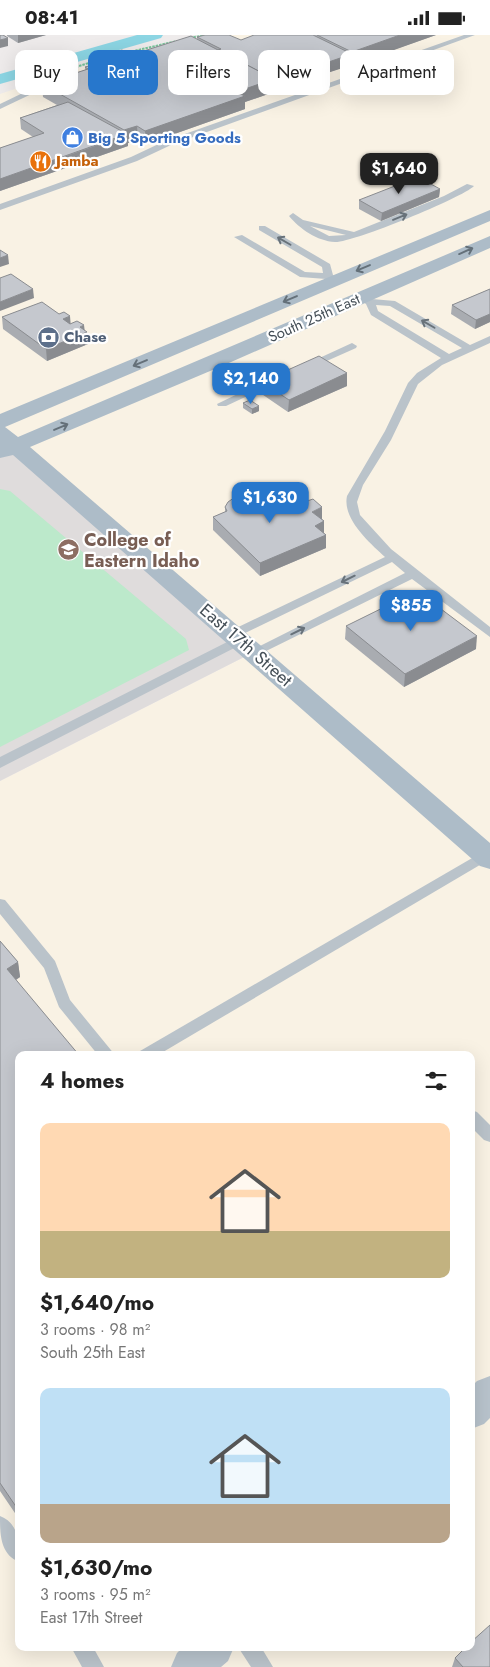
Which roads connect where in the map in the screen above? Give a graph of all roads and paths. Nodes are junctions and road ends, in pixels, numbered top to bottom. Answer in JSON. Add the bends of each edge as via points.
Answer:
{"nodes":[{"id":1,"x":204,"y":35,"type":"edge"},
{"id":2,"x":471,"y":35,"type":"edge"},
{"id":3,"x":141,"y":50,"type":"edge"},
{"id":4,"x":21,"y":95,"type":"edge"},
{"id":5,"x":0,"y":107,"type":"edge"},
{"id":6,"x":470,"y":186,"type":"dead end"},
{"id":7,"x":0,"y":207,"type":"edge"},
{"id":8,"x":490,"y":215,"type":"edge"},
{"id":9,"x":294,"y":216,"type":"dead end"},
{"id":10,"x":262,"y":228,"type":"dead end"},
{"id":11,"x":239,"y":237,"type":"dead end"},
{"id":12,"x":490,"y":241,"type":"edge"},
{"id":13,"x":331,"y":278,"type":"junction"},
{"id":14,"x":365,"y":299,"type":"junction"},
{"id":15,"x":490,"y":339,"type":"edge"},
{"id":16,"x":352,"y":346,"type":"dead end"},
{"id":17,"x":470,"y":349,"type":"junction"},
{"id":18,"x":450,"y":359,"type":"junction"},
{"id":19,"x":300,"y":369,"type":"edge"},
{"id":20,"x":254,"y":389,"type":"edge"},
{"id":21,"x":222,"y":404,"type":"dead end"},
{"id":22,"x":0,"y":422,"type":"edge"},
{"id":23,"x":5,"y":444,"type":"edge"},
{"id":24,"x":392,"y":558,"type":"junction"},
{"id":25,"x":413,"y":574,"type":"junction"},
{"id":26,"x":490,"y":633,"type":"edge"},
{"id":27,"x":243,"y":642,"type":"junction"},
{"id":28,"x":0,"y":763,"type":"edge"},
{"id":29,"x":488,"y":857,"type":"edge"},
{"id":30,"x":0,"y":904,"type":"edge"},
{"id":31,"x":103,"y":1051,"type":"edge"},
{"id":32,"x":152,"y":1051,"type":"edge"},
{"id":33,"x":475,"y":1121,"type":"edge"},
{"id":34,"x":490,"y":1135,"type":"edge"},
{"id":35,"x":490,"y":1393,"type":"edge"},
{"id":36,"x":475,"y":1408,"type":"edge"},
{"id":37,"x":0,"y":1525,"type":"edge"},
{"id":38,"x":15,"y":1547,"type":"edge"},
{"id":39,"x":84,"y":1651,"type":"edge"},
{"id":40,"x":210,"y":1651,"type":"edge"},
{"id":41,"x":251,"y":1651,"type":"edge"},
{"id":42,"x":94,"y":1667,"type":"edge"},
{"id":43,"x":192,"y":1667,"type":"edge"},
{"id":44,"x":263,"y":1667,"type":"edge"}],
"edges":[{"from":1,"to":3,"type":"path"},
{"from":2,"to":7,"type":"lane"},
{"from":4,"to":5,"type":"lane"},
{"from":9,"to":6,"type":"lane","one_way":true,"via":[[316,226],[350,233],[376,227]]},
{"from":8,"to":13,"type":"main road","name":"South 25th East","one_way":true},
{"from":13,"to":10,"type":"lane","one_way":true,"via":[[327,265]]},
{"from":11,"to":13,"type":"lane","via":[[303,275]]},
{"from":14,"to":12,"type":"main road","name":"South 25th East","one_way":true},
{"from":13,"to":22,"type":"main road","name":"South 25th East","one_way":true},
{"from":17,"to":14,"type":"lane","one_way":true,"via":[[392,303]]},
{"from":14,"to":18,"type":"lane","via":[[374,313]]},
{"from":23,"to":14,"type":"main road","name":"South 25th East","one_way":true},
{"from":15,"to":17,"type":"lane"},
{"from":16,"to":19,"type":"lane"},
{"from":17,"to":18,"type":"lane"},
{"from":18,"to":24,"type":"lane","via":[[412,383],[350,504],[358,522]]},
{"from":20,"to":21,"type":"lane"},
{"from":23,"to":27,"type":"main road","name":"East 17th Street"},
{"from":24,"to":25,"type":"lane"},
{"from":24,"to":27,"type":"lane","one_way":true},
{"from":25,"to":26,"type":"lane"},
{"from":27,"to":25,"type":"lane","one_way":true},
{"from":27,"to":28,"type":"lane"},
{"from":27,"to":29,"type":"main road","name":"East 17th Street"},
{"from":29,"to":32,"type":"lane"},
{"from":30,"to":31,"type":"lane","via":[[50,965],[64,1003]]},
{"from":33,"to":34,"type":"lane"},
{"from":35,"to":36,"type":"street"},
{"from":37,"to":38,"type":"lane"},
{"from":39,"to":42,"type":"lane"},
{"from":40,"to":43,"type":"street"},
{"from":41,"to":44,"type":"lane"}]}
